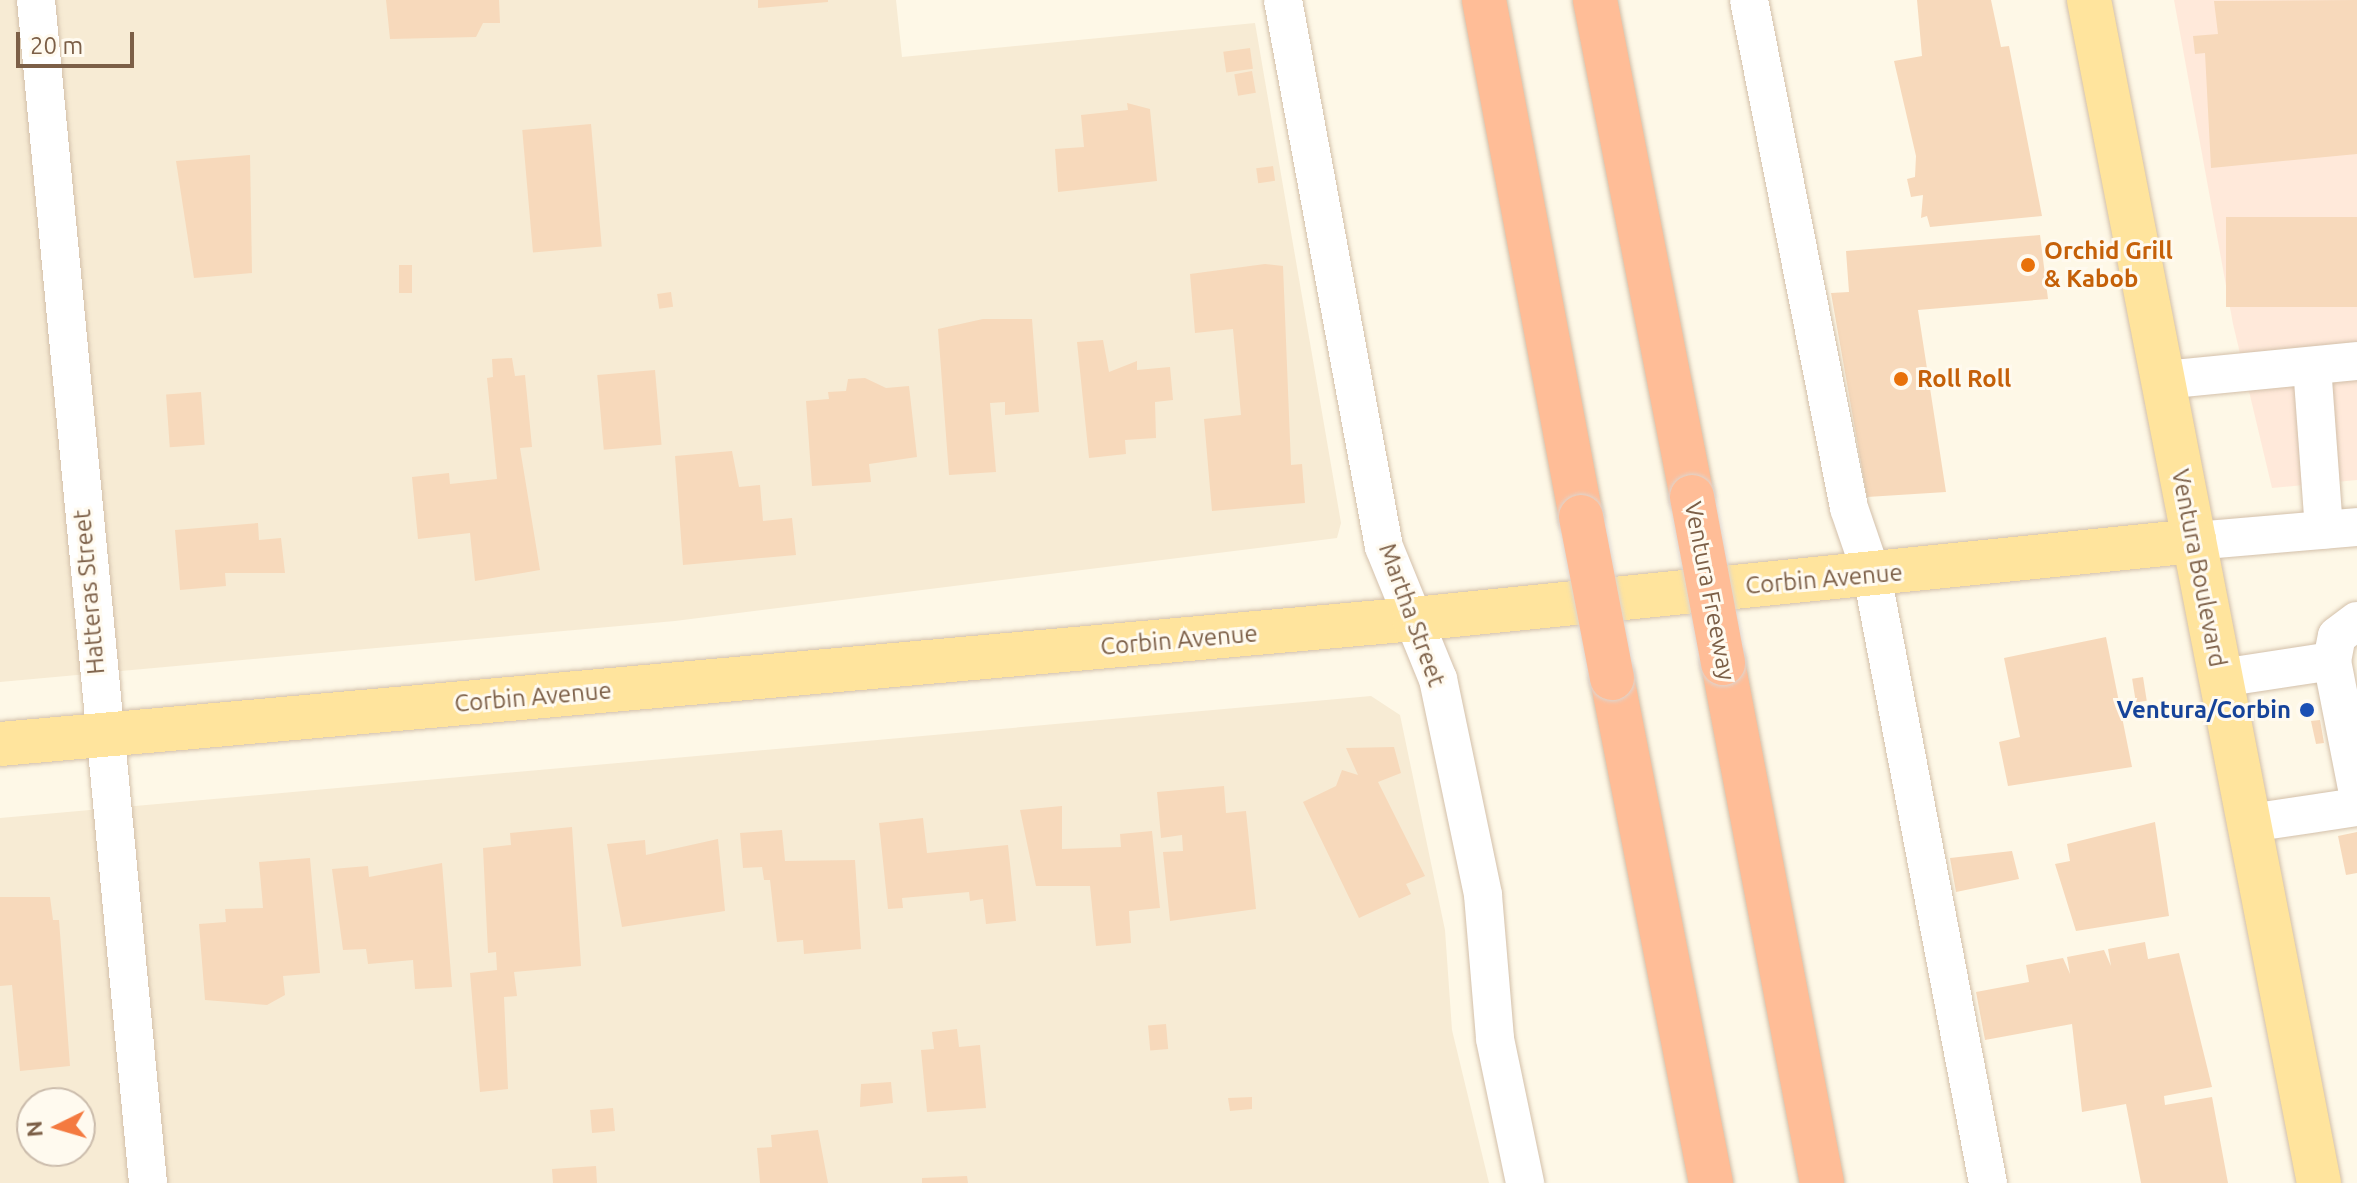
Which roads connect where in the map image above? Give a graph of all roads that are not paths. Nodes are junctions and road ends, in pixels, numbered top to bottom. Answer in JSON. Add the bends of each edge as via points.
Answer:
{"nodes":[{"id":1,"x":36,"y":0,"type":"edge"},
{"id":2,"x":1283,"y":0,"type":"edge"},
{"id":3,"x":1484,"y":0,"type":"edge"},
{"id":4,"x":1595,"y":0,"type":"edge"},
{"id":5,"x":1749,"y":0,"type":"edge"},
{"id":6,"x":2089,"y":0,"type":"edge"},
{"id":7,"x":2357,"y":361,"type":"edge"},
{"id":8,"x":2312,"y":366,"type":"junction"},
{"id":9,"x":2163,"y":380,"type":"junction"},
{"id":10,"x":2341,"y":528,"type":"edge"},
{"id":11,"x":2194,"y":541,"type":"junction"},
{"id":12,"x":1872,"y":575,"type":"junction"},
{"id":13,"x":1414,"y":619,"type":"junction"},
{"id":14,"x":2357,"y":621,"type":"edge"},
{"id":15,"x":2332,"y":661,"type":"junction"},
{"id":16,"x":2221,"y":678,"type":"junction"},
{"id":17,"x":103,"y":735,"type":"junction"},
{"id":18,"x":0,"y":744,"type":"edge"},
{"id":19,"x":2357,"y":789,"type":"edge"},
{"id":20,"x":2357,"y":807,"type":"edge"},
{"id":21,"x":2250,"y":823,"type":"junction"},
{"id":22,"x":148,"y":1183,"type":"edge"},
{"id":23,"x":1525,"y":1183,"type":"edge"},
{"id":24,"x":1711,"y":1183,"type":"edge"},
{"id":25,"x":1822,"y":1183,"type":"edge"},
{"id":26,"x":1988,"y":1183,"type":"edge"},
{"id":27,"x":2319,"y":1183,"type":"edge"}],
"edges":[{"from":1,"to":17,"type":"street","name":"Hatteras Street"},
{"from":2,"to":13,"type":"street","name":"Martha Street","via":[[1384,547]]},
{"from":3,"to":24,"type":"highway","bridge":true},
{"from":4,"to":25,"type":"highway","name":"Ventura Freeway","bridge":true},
{"from":5,"to":12,"type":"street","via":[[1849,508]]},
{"from":6,"to":9,"type":"main road","name":"Ventura Boulevard"},
{"from":7,"to":8,"type":"street"},
{"from":8,"to":9,"type":"street"},
{"from":8,"to":10,"type":"street"},
{"from":9,"to":11,"type":"main road","name":"Ventura Boulevard"},
{"from":10,"to":11,"type":"street","name":"Corbin Avenue"},
{"from":11,"to":12,"type":"main road","name":"Corbin Avenue"},
{"from":11,"to":16,"type":"main road","name":"Ventura Boulevard"},
{"from":12,"to":13,"type":"main road","name":"Corbin Avenue"},
{"from":12,"to":26,"type":"street"},
{"from":13,"to":17,"type":"main road","name":"Corbin Avenue"},
{"from":13,"to":23,"type":"street","name":"Martha Street","via":[[1438,679],[1483,895],[1495,1039]]},
{"from":14,"to":15,"type":"street","via":[[2337,636]]},
{"from":15,"to":16,"type":"street"},
{"from":15,"to":19,"type":"street"},
{"from":16,"to":21,"type":"main road","name":"Ventura Boulevard"},
{"from":17,"to":18,"type":"main road","name":"Corbin Avenue"},
{"from":17,"to":22,"type":"street","name":"Hatteras Street"},
{"from":20,"to":21,"type":"street"},
{"from":21,"to":27,"type":"main road","name":"Ventura Boulevard"}]}
